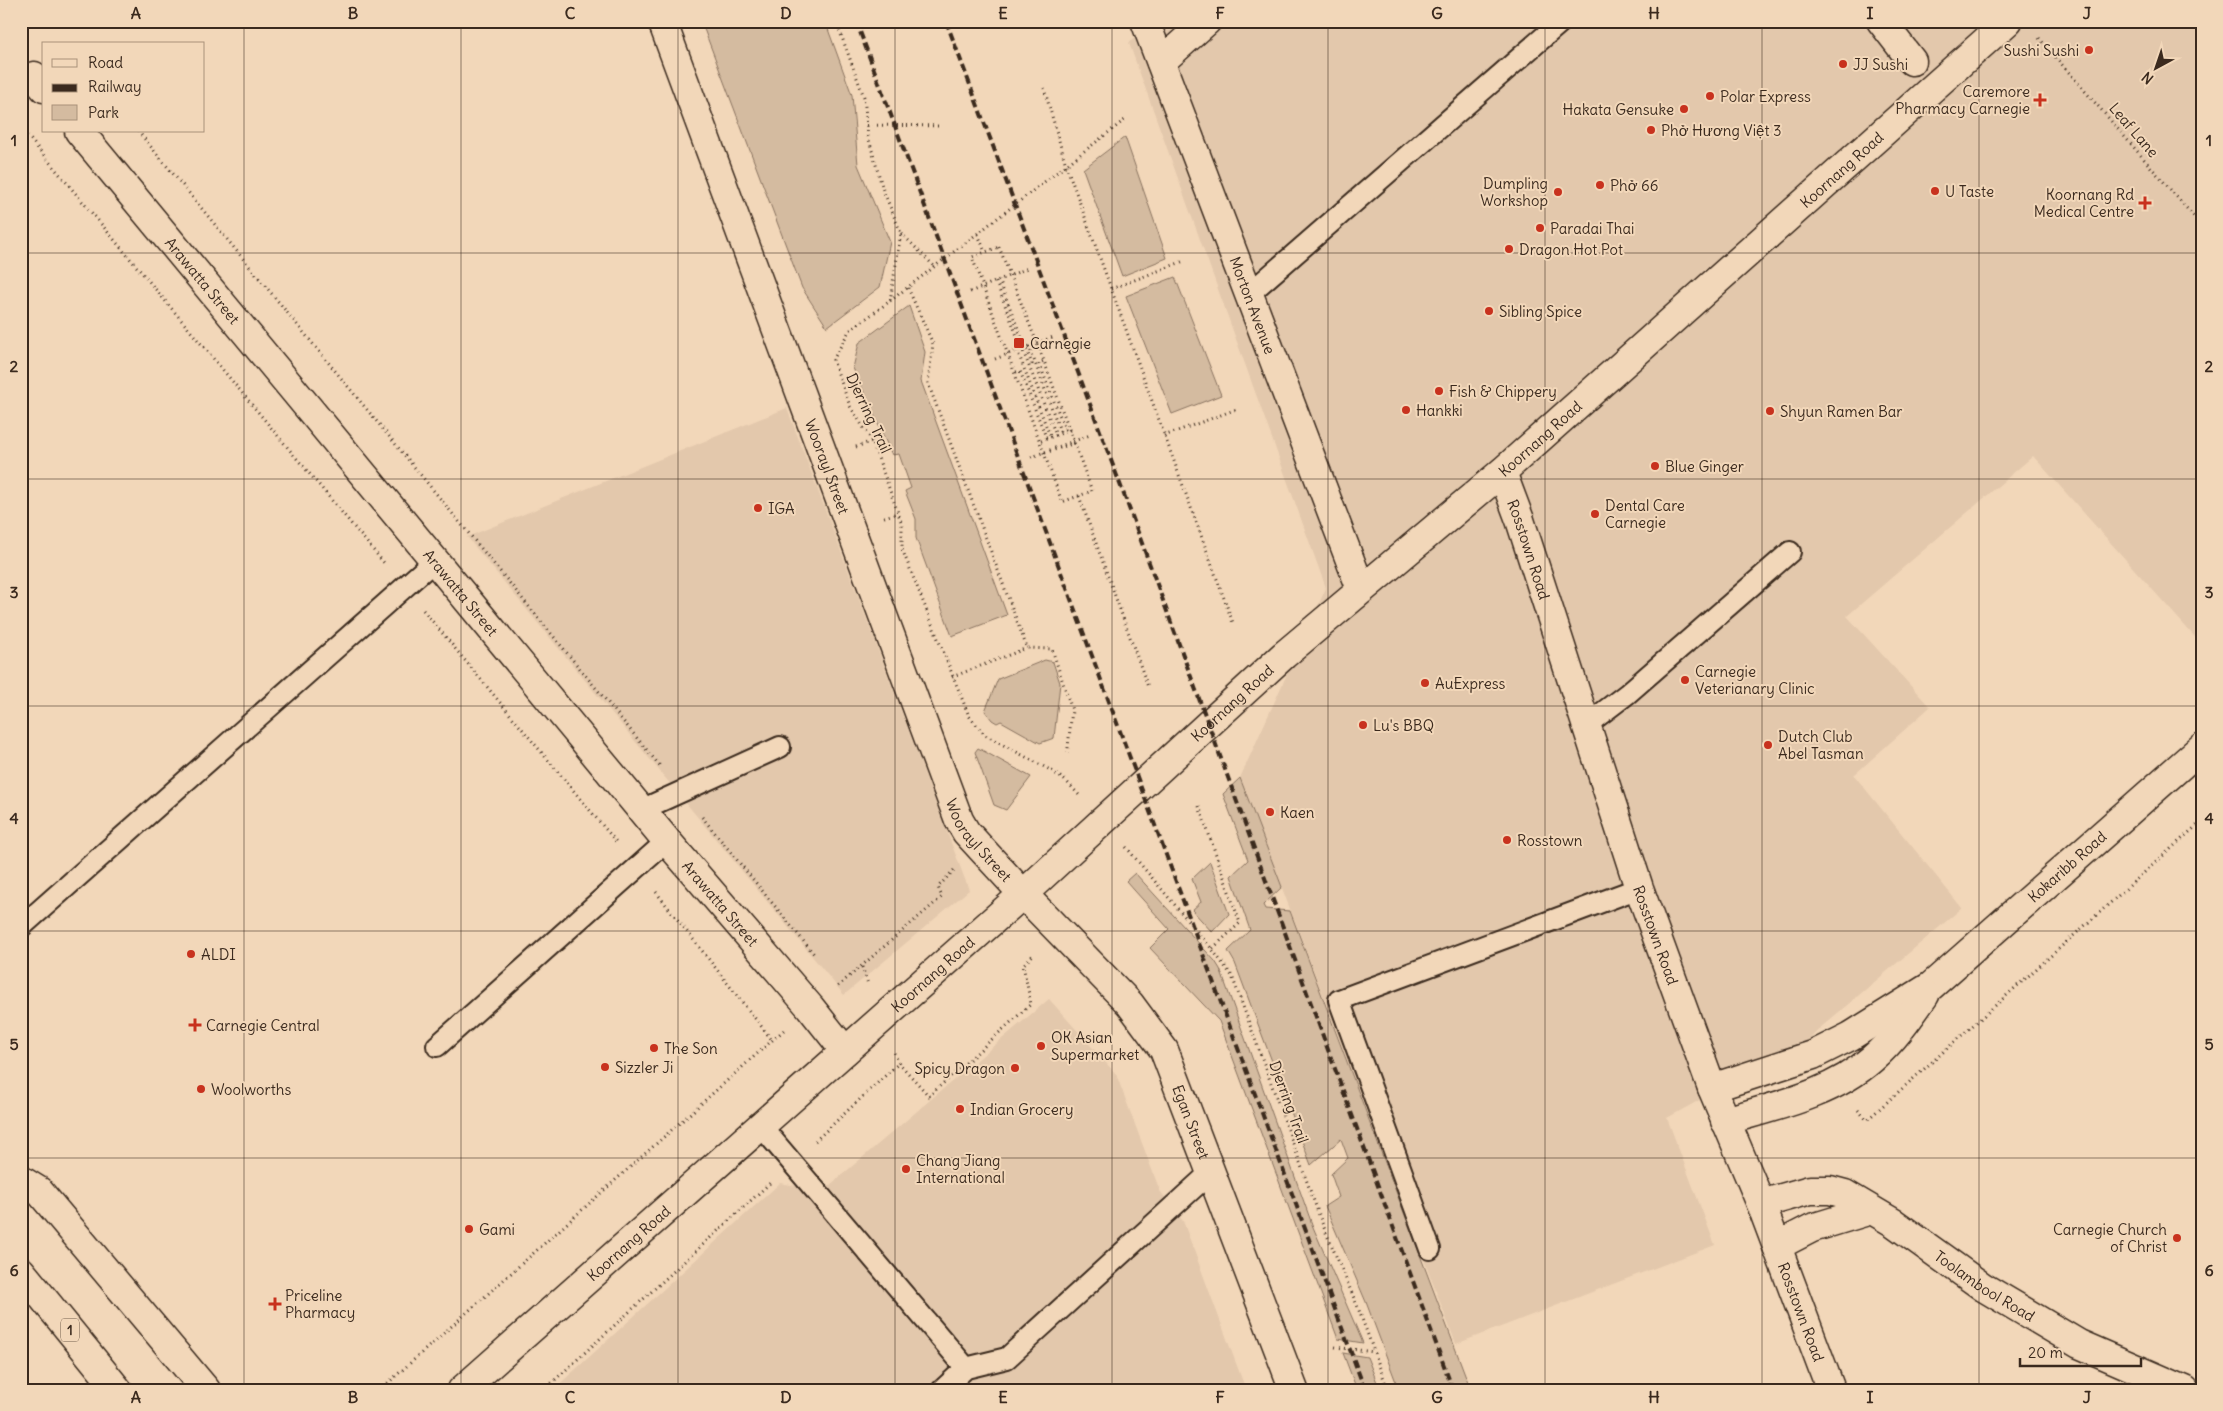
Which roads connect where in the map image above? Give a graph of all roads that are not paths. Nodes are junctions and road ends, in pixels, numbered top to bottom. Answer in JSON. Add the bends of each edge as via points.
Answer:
{"nodes":[{"id":1,"x":662,"y":21,"type":"edge"},
{"id":2,"x":1145,"y":21,"type":"edge"},
{"id":3,"x":1207,"y":21,"type":"edge"},
{"id":4,"x":1561,"y":21,"type":"edge"},
{"id":5,"x":1881,"y":21,"type":"edge"},
{"id":6,"x":2008,"y":21,"type":"edge"},
{"id":7,"x":1912,"y":60,"type":"dead end"},
{"id":8,"x":1161,"y":62,"type":"junction"},
{"id":9,"x":80,"y":132,"type":"edge"},
{"id":10,"x":1250,"y":293,"type":"junction"},
{"id":11,"x":1502,"y":472,"type":"junction"},
{"id":12,"x":1790,"y":552,"type":"dead end"},
{"id":13,"x":434,"y":561,"type":"junction"},
{"id":14,"x":1362,"y":588,"type":"junction"},
{"id":15,"x":1585,"y":726,"type":"junction"},
{"id":16,"x":780,"y":747,"type":"dead end"},
{"id":17,"x":2202,"y":747,"type":"edge"},
{"id":18,"x":641,"y":810,"type":"junction"},
{"id":19,"x":667,"y":841,"type":"junction"},
{"id":20,"x":1639,"y":888,"type":"junction"},
{"id":21,"x":1023,"y":894,"type":"junction"},
{"id":22,"x":21,"y":927,"type":"edge"},
{"id":23,"x":1932,"y":986,"type":"junction"},
{"id":24,"x":437,"y":1046,"type":"dead end"},
{"id":25,"x":845,"y":1051,"type":"junction"},
{"id":26,"x":1712,"y":1088,"type":"junction"},
{"id":27,"x":1725,"y":1121,"type":"junction"},
{"id":28,"x":761,"y":1126,"type":"junction"},
{"id":29,"x":1211,"y":1172,"type":"junction"},
{"id":30,"x":21,"y":1180,"type":"edge"},
{"id":31,"x":1761,"y":1204,"type":"junction"},
{"id":32,"x":1871,"y":1210,"type":"junction"},
{"id":33,"x":1777,"y":1246,"type":"junction"},
{"id":34,"x":1430,"y":1249,"type":"dead end"},
{"id":35,"x":21,"y":1271,"type":"edge"},
{"id":36,"x":966,"y":1368,"type":"junction"},
{"id":37,"x":118,"y":1390,"type":"edge"},
{"id":38,"x":206,"y":1390,"type":"edge"},
{"id":39,"x":462,"y":1390,"type":"edge"},
{"id":40,"x":942,"y":1390,"type":"edge"},
{"id":41,"x":1294,"y":1390,"type":"edge"},
{"id":42,"x":1831,"y":1390,"type":"edge"},
{"id":43,"x":2185,"y":1390,"type":"edge"}],
"edges":[{"from":1,"to":21,"type":"main road","name":"Woorayl Street","via":[[951,803],[966,832]]},
{"from":2,"to":8,"type":"main road","name":"Morton Avenue"},
{"from":3,"to":8,"type":"main road"},
{"from":4,"to":10,"type":"lane"},
{"from":5,"to":7,"type":"main road"},
{"from":6,"to":11,"type":"main road","name":"Koornang Road"},
{"from":8,"to":10,"type":"main road","name":"Morton Avenue"},
{"from":9,"to":13,"type":"main road","name":"Arawatta Street"},
{"from":10,"to":14,"type":"main road","name":"Morton Avenue"},
{"from":11,"to":14,"type":"main road","name":"Koornang Road"},
{"from":11,"to":15,"type":"main road","name":"Rosstown Road"},
{"from":12,"to":15,"type":"lane","via":[[1627,694]]},
{"from":13,"to":18,"type":"main road","name":"Arawatta Street"},
{"from":13,"to":22,"type":"lane"},
{"from":14,"to":21,"type":"main road","name":"Koornang Road","via":[[1233,700]]},
{"from":15,"to":20,"type":"main road","name":"Rosstown Road"},
{"from":16,"to":18,"type":"lane"},
{"from":17,"to":23,"type":"main road","name":"Kokaribb Road"},
{"from":18,"to":19,"type":"main road","name":"Arawatta Street"},
{"from":19,"to":24,"type":"lane"},
{"from":19,"to":25,"type":"main road","name":"Arawatta Street"},
{"from":20,"to":26,"type":"main road","name":"Rosstown Road"},
{"from":20,"to":34,"type":"lane","via":[[1339,1000]]},
{"from":21,"to":25,"type":"main road","name":"Koornang Road"},
{"from":21,"to":29,"type":"main road","name":"Egan Street","via":[[1130,1004],[1164,1050]]},
{"from":23,"to":26,"type":"main road","name":"Kokaribb Road","via":[[1851,1036],[1812,1055]]},
{"from":23,"to":27,"type":"main road","name":"Kokaribb Road","via":[[1902,1027],[1872,1059],[1835,1084]]},
{"from":25,"to":28,"type":"main road","name":"Koornang Road"},
{"from":26,"to":27,"type":"main road","name":"Rosstown Road"},
{"from":27,"to":31,"type":"main road","name":"Rosstown Road"},
{"from":28,"to":36,"type":"lane"},
{"from":28,"to":39,"type":"main road","name":"Koornang Road"},
{"from":29,"to":36,"type":"lane","via":[[1007,1358]]},
{"from":29,"to":41,"type":"main road","name":"Egan Street"},
{"from":30,"to":38,"type":"main road","via":[[39,1191]]},
{"from":31,"to":32,"type":"main road","name":"Toolambool Road","via":[[1810,1190],[1830,1190],[1845,1194]]},
{"from":31,"to":33,"type":"main road","name":"Rosstown Road"},
{"from":32,"to":33,"type":"main road","via":[[1812,1228]]},
{"from":32,"to":43,"type":"main road","name":"Toolambool Road","via":[[1983,1287],[2079,1344]]},
{"from":33,"to":42,"type":"main road","name":"Rosstown Road"},
{"from":35,"to":37,"type":"main road","number":"1"},
{"from":36,"to":40,"type":"lane"}]}
